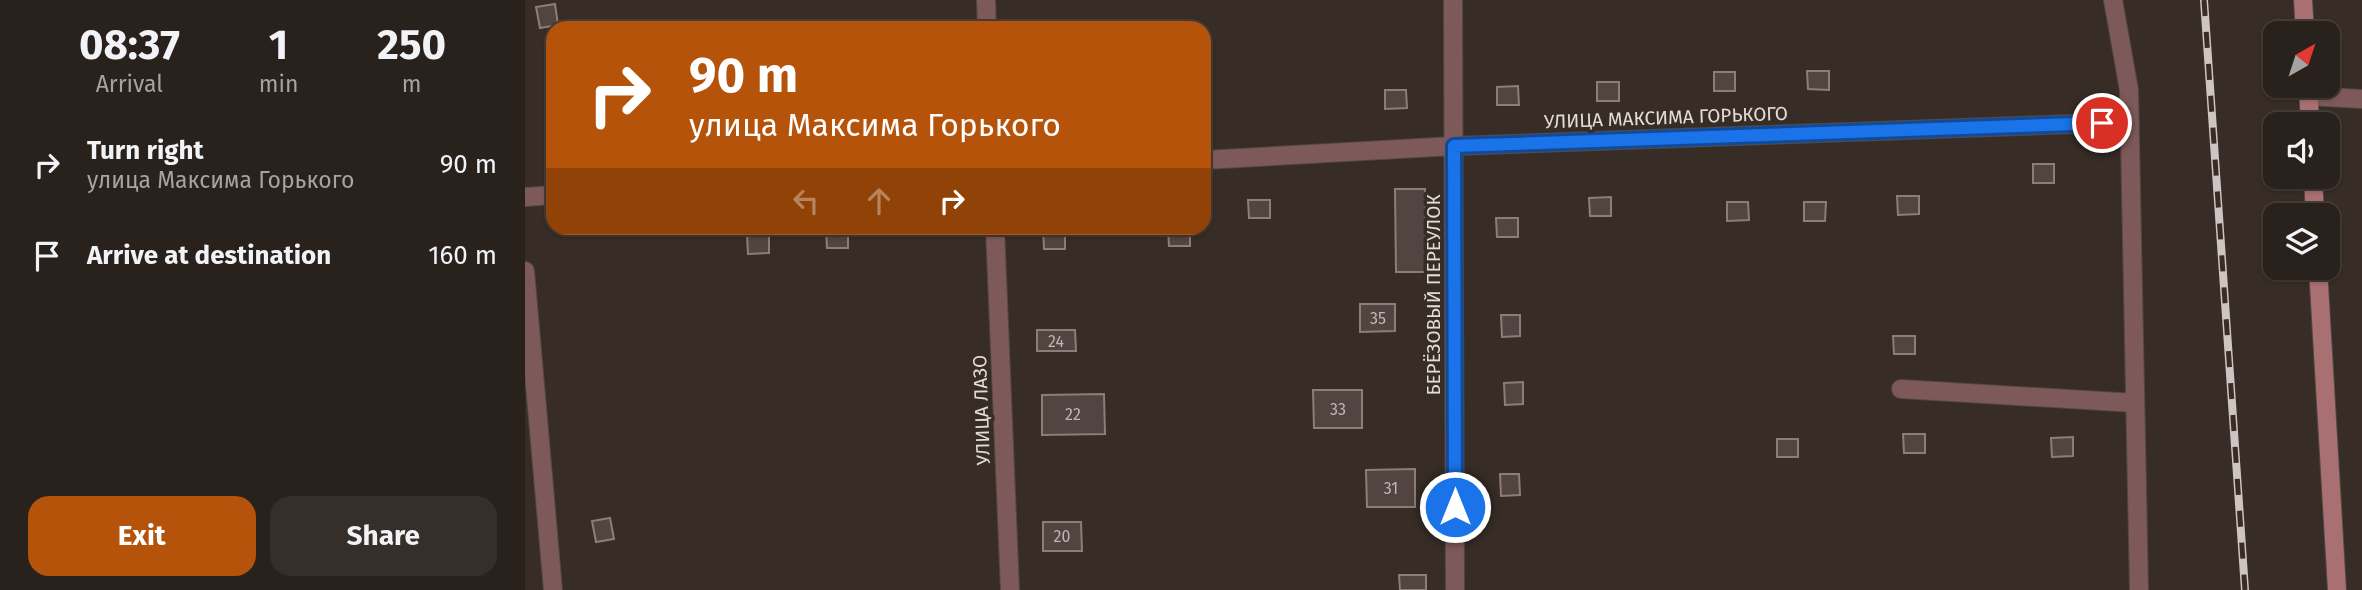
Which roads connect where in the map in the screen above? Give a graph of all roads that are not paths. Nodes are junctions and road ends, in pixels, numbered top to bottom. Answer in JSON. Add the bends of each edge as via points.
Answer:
{"nodes":[{"id":1,"x":986,"y":0,"type":"edge"},
{"id":2,"x":1453,"y":0,"type":"edge"},
{"id":3,"x":2113,"y":0,"type":"edge"},
{"id":4,"x":2303,"y":0,"type":"edge"},
{"id":5,"x":987,"y":21,"type":"edge"},
{"id":6,"x":2304,"y":21,"type":"edge"},
{"id":7,"x":2340,"y":96,"type":"edge"},
{"id":8,"x":2362,"y":99,"type":"edge"},
{"id":9,"x":2130,"y":122,"type":"junction"},
{"id":10,"x":1454,"y":146,"type":"junction"},
{"id":11,"x":1211,"y":160,"type":"edge"},
{"id":12,"x":546,"y":196,"type":"edge"},
{"id":13,"x":525,"y":197,"type":"edge"},
{"id":14,"x":995,"y":235,"type":"edge"},
{"id":15,"x":525,"y":271,"type":"edge"},
{"id":16,"x":2319,"y":280,"type":"edge"},
{"id":17,"x":1901,"y":389,"type":"dead end"},
{"id":18,"x":2135,"y":403,"type":"junction"},
{"id":19,"x":554,"y":590,"type":"edge"},
{"id":20,"x":1010,"y":590,"type":"edge"},
{"id":21,"x":1455,"y":590,"type":"edge"},
{"id":22,"x":2139,"y":590,"type":"edge"},
{"id":23,"x":2337,"y":590,"type":"edge"}],
"edges":[{"from":1,"to":5,"type":"street"},
{"from":2,"to":10,"type":"street","name":"БЕРЁЗОВЫЙ ПЕРЕУЛОК"},
{"from":3,"to":9,"type":"street"},
{"from":4,"to":6,"type":"street"},
{"from":7,"to":8,"type":"street"},
{"from":9,"to":10,"type":"street","name":"УЛИЦА МАКСИМА ГОРЬКОГО"},
{"from":9,"to":18,"type":"street"},
{"from":10,"to":11,"type":"street","name":"УЛИЦА МАКСИМА ГОРЬКОГО"},
{"from":10,"to":21,"type":"street","name":"БЕРЁЗОВЫЙ ПЕРЕУЛОК"},
{"from":12,"to":13,"type":"street"},
{"from":14,"to":20,"type":"street","name":"УЛИЦА ЛАЗО"},
{"from":15,"to":19,"type":"street"},
{"from":16,"to":23,"type":"street"},
{"from":17,"to":18,"type":"street"},
{"from":18,"to":22,"type":"street"}]}
